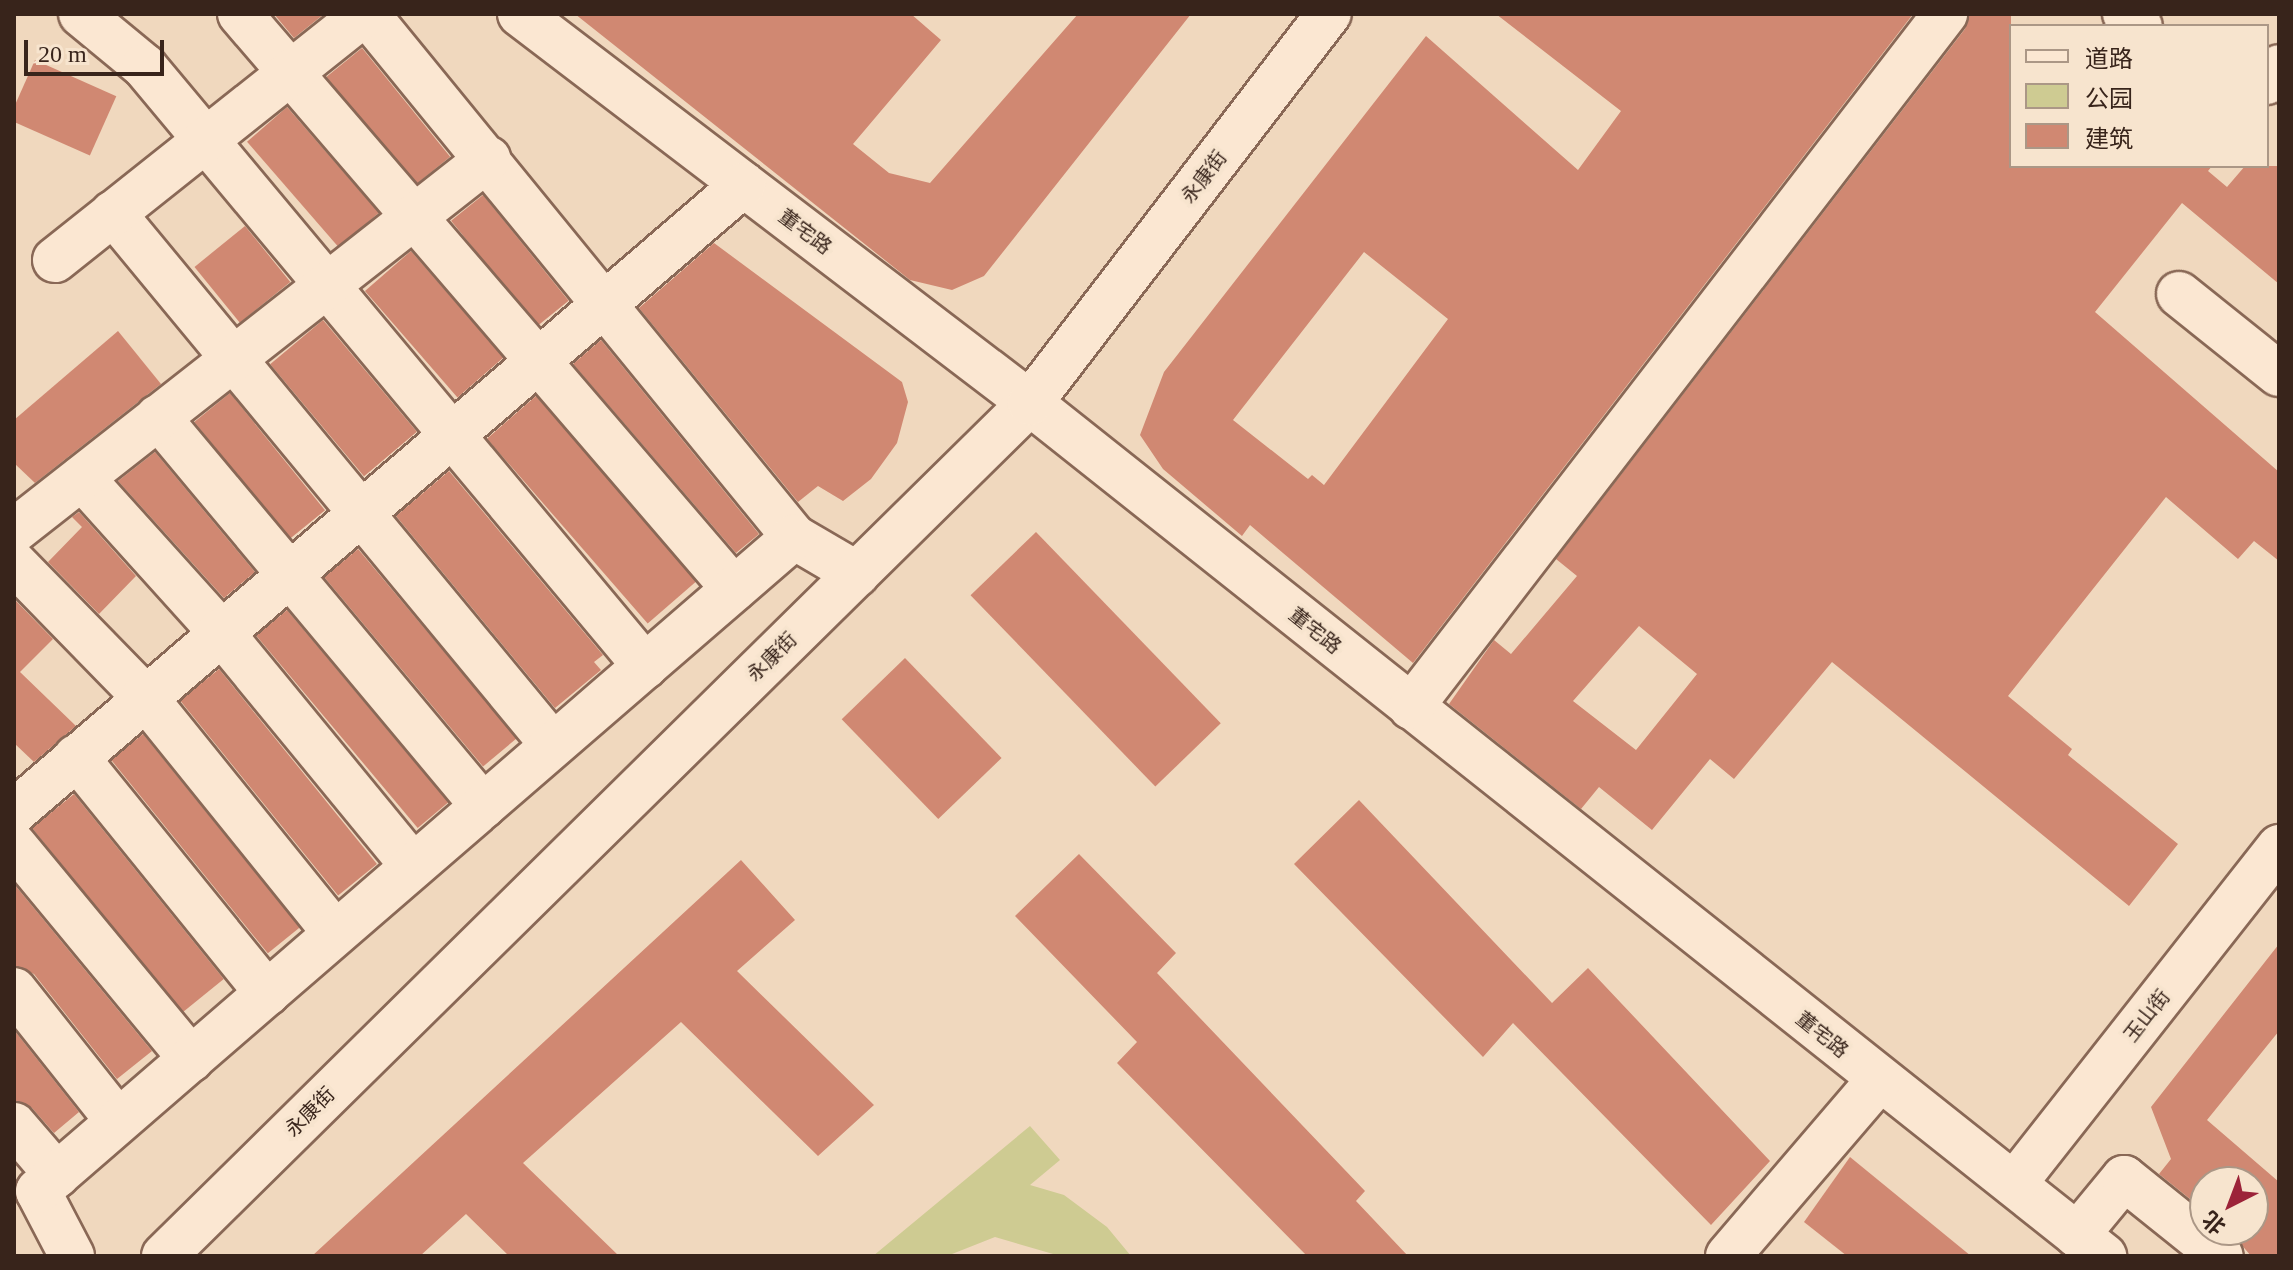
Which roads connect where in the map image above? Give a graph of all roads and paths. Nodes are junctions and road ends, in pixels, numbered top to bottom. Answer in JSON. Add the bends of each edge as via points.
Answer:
{"nodes":[{"id":1,"x":81,"y":14,"type":"edge"},
{"id":2,"x":240,"y":14,"type":"edge"},
{"id":3,"x":366,"y":14,"type":"edge"},
{"id":4,"x":520,"y":14,"type":"edge"},
{"id":5,"x":1329,"y":14,"type":"edge"},
{"id":6,"x":1945,"y":14,"type":"edge"},
{"id":7,"x":287,"y":74,"type":"junction"},
{"id":8,"x":204,"y":139,"type":"junction"},
{"id":9,"x":488,"y":159,"type":"junction"},
{"id":10,"x":743,"y":185,"type":"junction"},
{"id":11,"x":113,"y":213,"type":"junction"},
{"id":12,"x":414,"y":217,"type":"junction"},
{"id":13,"x":55,"y":260,"type":"dead end"},
{"id":14,"x":326,"y":286,"type":"junction"},
{"id":15,"x":2179,"y":294,"type":"dead end"},
{"id":16,"x":606,"y":302,"type":"junction"},
{"id":17,"x":233,"y":358,"type":"junction"},
{"id":18,"x":540,"y":358,"type":"junction"},
{"id":19,"x":2279,"y":374,"type":"edge"},
{"id":20,"x":1030,"y":403,"type":"junction"},
{"id":21,"x":158,"y":417,"type":"junction"},
{"id":22,"x":450,"y":435,"type":"junction"},
{"id":23,"x":82,"y":478,"type":"junction"},
{"id":24,"x":360,"y":512,"type":"junction"},
{"id":25,"x":14,"y":531,"type":"edge"},
{"id":26,"x":794,"y":537,"type":"junction"},
{"id":27,"x":14,"y":563,"type":"edge"},
{"id":28,"x":289,"y":573,"type":"junction"},
{"id":29,"x":857,"y":574,"type":"junction"},
{"id":30,"x":734,"y":589,"type":"junction"},
{"id":31,"x":220,"y":631,"type":"junction"},
{"id":32,"x":645,"y":666,"type":"junction"},
{"id":33,"x":144,"y":696,"type":"junction"},
{"id":34,"x":1411,"y":707,"type":"junction"},
{"id":35,"x":553,"y":745,"type":"junction"},
{"id":36,"x":76,"y":757,"type":"junction"},
{"id":37,"x":483,"y":806,"type":"junction"},
{"id":38,"x":14,"y":812,"type":"edge"},
{"id":39,"x":14,"y":845,"type":"edge"},
{"id":40,"x":2279,"y":847,"type":"edge"},
{"id":41,"x":413,"y":866,"type":"junction"},
{"id":42,"x":335,"y":933,"type":"junction"},
{"id":43,"x":14,"y":990,"type":"edge"},
{"id":44,"x":267,"y":993,"type":"junction"},
{"id":45,"x":191,"y":1059,"type":"junction"},
{"id":46,"x":1879,"y":1080,"type":"junction"},
{"id":47,"x":118,"y":1121,"type":"junction"},
{"id":48,"x":14,"y":1125,"type":"edge"},
{"id":49,"x":57,"y":1175,"type":"junction"},
{"id":50,"x":2014,"y":1184,"type":"junction"},
{"id":51,"x":2091,"y":1245,"type":"edge"},
{"id":52,"x":72,"y":1256,"type":"edge"},
{"id":53,"x":164,"y":1256,"type":"edge"},
{"id":54,"x":1728,"y":1256,"type":"edge"},
{"id":55,"x":2221,"y":1256,"type":"edge"}],
"edges":[{"from":1,"to":8,"type":"street","via":[[144,66]]},
{"from":2,"to":7,"type":"street"},
{"from":3,"to":7,"type":"street"},
{"from":3,"to":9,"type":"street"},
{"from":4,"to":10,"type":"street","name":"董宅路"},
{"from":5,"to":20,"type":"street","name":"永康街"},
{"from":6,"to":34,"type":"street"},
{"from":7,"to":8,"type":"street"},
{"from":7,"to":12,"type":"street"},
{"from":8,"to":11,"type":"street"},
{"from":8,"to":14,"type":"street"},
{"from":9,"to":12,"type":"street"},
{"from":9,"to":16,"type":"street"},
{"from":10,"to":16,"type":"street"},
{"from":10,"to":20,"type":"street","name":"董宅路"},
{"from":11,"to":13,"type":"street"},
{"from":11,"to":17,"type":"street"},
{"from":12,"to":14,"type":"street"},
{"from":12,"to":18,"type":"street"},
{"from":14,"to":17,"type":"street"},
{"from":14,"to":22,"type":"street"},
{"from":15,"to":19,"type":"street"},
{"from":16,"to":18,"type":"street"},
{"from":16,"to":26,"type":"street"},
{"from":17,"to":21,"type":"street"},
{"from":17,"to":24,"type":"street"},
{"from":18,"to":22,"type":"street"},
{"from":18,"to":30,"type":"street"},
{"from":20,"to":29,"type":"street","name":"永康街"},
{"from":20,"to":34,"type":"street","name":"董宅路"},
{"from":21,"to":23,"type":"street"},
{"from":21,"to":28,"type":"street"},
{"from":22,"to":24,"type":"street"},
{"from":22,"to":32,"type":"street"},
{"from":23,"to":25,"type":"street"},
{"from":23,"to":31,"type":"street"},
{"from":24,"to":28,"type":"street"},
{"from":24,"to":35,"type":"street"},
{"from":26,"to":29,"type":"street"},
{"from":26,"to":30,"type":"street"},
{"from":27,"to":33,"type":"street"},
{"from":28,"to":31,"type":"street"},
{"from":28,"to":37,"type":"street"},
{"from":29,"to":53,"type":"street","name":"永康街"},
{"from":30,"to":32,"type":"street"},
{"from":31,"to":33,"type":"street"},
{"from":31,"to":41,"type":"street"},
{"from":32,"to":35,"type":"street"},
{"from":33,"to":36,"type":"street"},
{"from":33,"to":42,"type":"street"},
{"from":34,"to":46,"type":"street","name":"董宅路"},
{"from":35,"to":37,"type":"street"},
{"from":36,"to":38,"type":"street"},
{"from":36,"to":44,"type":"street"},
{"from":37,"to":41,"type":"street"},
{"from":39,"to":45,"type":"street"},
{"from":40,"to":50,"type":"street","name":"玉山街"},
{"from":41,"to":42,"type":"street"},
{"from":42,"to":44,"type":"street"},
{"from":43,"to":47,"type":"street"},
{"from":44,"to":45,"type":"street"},
{"from":45,"to":47,"type":"street"},
{"from":46,"to":50,"type":"street","name":"董宅路"},
{"from":46,"to":54,"type":"street"},
{"from":47,"to":49,"type":"street"},
{"from":48,"to":49,"type":"street"},
{"from":49,"to":52,"type":"street","via":[[38,1191]]},
{"from":50,"to":51,"type":"street","name":"董宅路"},
{"from":51,"to":55,"type":"street","via":[[2124,1178]]}]}
